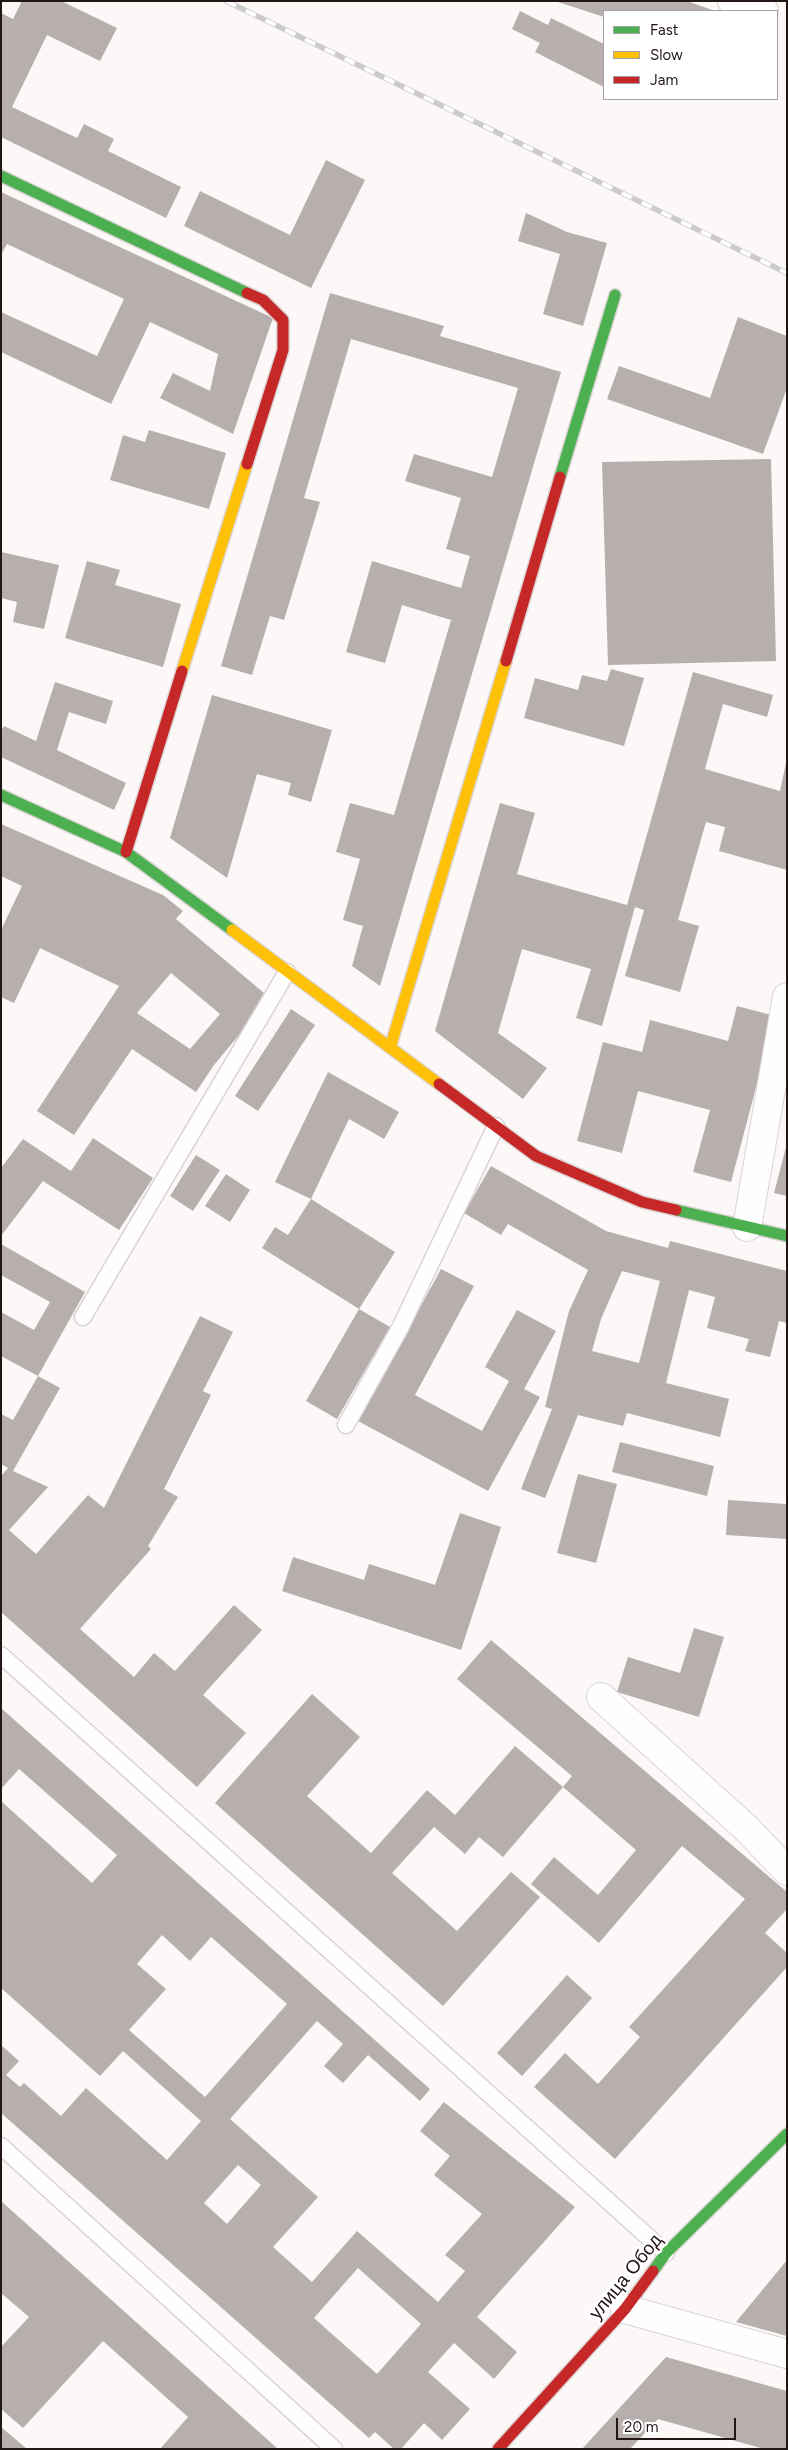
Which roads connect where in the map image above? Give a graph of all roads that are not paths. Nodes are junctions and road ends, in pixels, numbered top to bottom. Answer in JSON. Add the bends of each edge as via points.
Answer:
{"nodes":[{"id":1,"x":732,"y":1,"type":"edge"},
{"id":2,"x":761,"y":10,"type":"edge"},
{"id":3,"x":1,"y":176,"type":"edge"},
{"id":4,"x":615,"y":295,"type":"dead end"},
{"id":5,"x":1,"y":795,"type":"edge"},
{"id":6,"x":126,"y":852,"type":"junction"},
{"id":7,"x":287,"y":972,"type":"junction"},
{"id":8,"x":787,"y":997,"type":"edge"},
{"id":9,"x":390,"y":1048,"type":"junction"},
{"id":10,"x":496,"y":1126,"type":"junction"},
{"id":11,"x":747,"y":1227,"type":"junction"},
{"id":12,"x":787,"y":1236,"type":"edge"},
{"id":13,"x":83,"y":1318,"type":"dead end"},
{"id":14,"x":346,"y":1425,"type":"dead end"},
{"id":15,"x":1,"y":1655,"type":"edge"},
{"id":16,"x":601,"y":1697,"type":"dead end"},
{"id":17,"x":787,"y":1871,"type":"edge"},
{"id":18,"x":787,"y":2134,"type":"edge"},
{"id":19,"x":1,"y":2146,"type":"edge"},
{"id":20,"x":666,"y":2253,"type":"junction"},
{"id":21,"x":625,"y":2309,"type":"junction"},
{"id":22,"x":787,"y":2354,"type":"edge"},
{"id":23,"x":334,"y":2449,"type":"edge"},
{"id":24,"x":498,"y":2449,"type":"edge"}],
"edges":[{"from":1,"to":2,"type":"street"},
{"from":3,"to":6,"type":"street","via":[[263,300],[283,320],[283,350]]},
{"from":4,"to":9,"type":"street"},
{"from":5,"to":6,"type":"street"},
{"from":6,"to":7,"type":"street"},
{"from":7,"to":9,"type":"street"},
{"from":7,"to":13,"type":"lane"},
{"from":8,"to":11,"type":"street"},
{"from":9,"to":10,"type":"street"},
{"from":10,"to":11,"type":"street","via":[[536,1156],[642,1202]]},
{"from":10,"to":14,"type":"lane","via":[[400,1328]]},
{"from":11,"to":12,"type":"street"},
{"from":15,"to":20,"type":"lane"},
{"from":16,"to":17,"type":"street","via":[[746,1828]]},
{"from":18,"to":20,"type":"street","name":"улица Обод"},
{"from":19,"to":23,"type":"lane"},
{"from":20,"to":21,"type":"street","name":"улица Обод"},
{"from":21,"to":22,"type":"street"},
{"from":21,"to":24,"type":"street","name":"улица Обод"}]}
